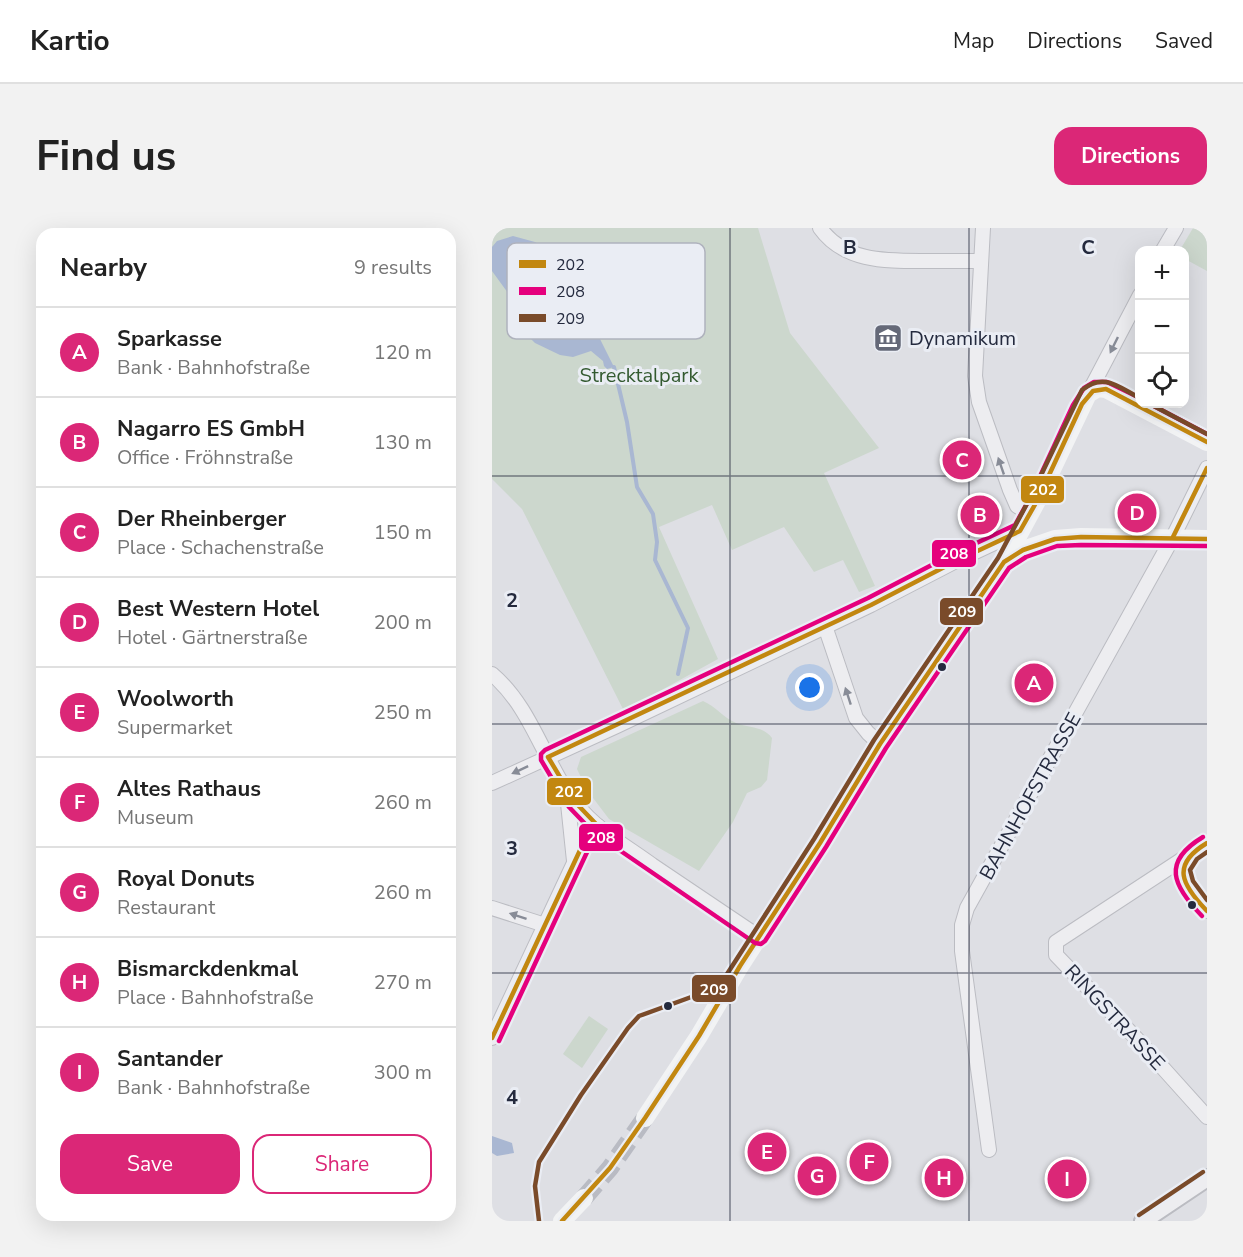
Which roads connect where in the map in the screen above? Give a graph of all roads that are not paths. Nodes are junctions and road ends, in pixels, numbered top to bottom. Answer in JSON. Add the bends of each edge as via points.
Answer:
{"nodes":[{"id":1,"x":820,"y":228,"type":"edge"},
{"id":2,"x":983,"y":228,"type":"edge"},
{"id":3,"x":1176,"y":228,"type":"edge"},
{"id":4,"x":1166,"y":246,"type":"edge"},
{"id":5,"x":981,"y":261,"type":"junction"},
{"id":6,"x":1137,"y":300,"type":"edge"},
{"id":7,"x":1088,"y":394,"type":"junction"},
{"id":8,"x":1207,"y":442,"type":"edge"},
{"id":9,"x":1207,"y":468,"type":"edge"},
{"id":10,"x":1034,"y":508,"type":"junction"},
{"id":11,"x":1020,"y":531,"type":"junction"},
{"id":12,"x":1173,"y":537,"type":"junction"},
{"id":13,"x":1207,"y":539,"type":"edge"},
{"id":14,"x":1055,"y":540,"type":"junction"},
{"id":15,"x":1004,"y":562,"type":"junction"},
{"id":16,"x":825,"y":626,"type":"junction"},
{"id":17,"x":492,"y":674,"type":"edge"},
{"id":18,"x":880,"y":744,"type":"junction"},
{"id":19,"x":548,"y":757,"type":"junction"},
{"id":20,"x":492,"y":783,"type":"edge"},
{"id":21,"x":567,"y":792,"type":"junction"},
{"id":22,"x":598,"y":826,"type":"junction"},
{"id":23,"x":1207,"y":843,"type":"edge"},
{"id":24,"x":1190,"y":855,"type":"junction"},
{"id":25,"x":574,"y":865,"type":"junction"},
{"id":26,"x":492,"y":908,"type":"edge"},
{"id":27,"x":1207,"y":911,"type":"edge"},
{"id":28,"x":545,"y":925,"type":"junction"},
{"id":29,"x":759,"y":937,"type":"junction"},
{"id":30,"x":492,"y":1038,"type":"edge"},
{"id":31,"x":1207,"y":1116,"type":"edge"},
{"id":32,"x":645,"y":1118,"type":"tunnel mouth"},
{"id":33,"x":988,"y":1150,"type":"dead end"},
{"id":34,"x":1207,"y":1178,"type":"edge"},
{"id":35,"x":584,"y":1198,"type":"tunnel mouth"},
{"id":36,"x":1164,"y":1215,"type":"edge"},
{"id":37,"x":561,"y":1221,"type":"edge"},
{"id":38,"x":1143,"y":1221,"type":"edge"}],
"edges":[{"from":1,"to":5,"type":"street","via":[[843,248],[868,258]]},
{"from":2,"to":5,"type":"street"},
{"from":3,"to":4,"type":"street"},
{"from":10,"to":5,"type":"street","one_way":true,"via":[[1017,506],[976,390]]},
{"from":6,"to":7,"type":"street","one_way":true},
{"from":7,"to":8,"type":"main road","via":[[1098,388],[1106,389]]},
{"from":7,"to":10,"type":"main road"},
{"from":9,"to":12,"type":"street","name":"BAHNHOFSTRASSE"},
{"from":10,"to":11,"type":"main road"},
{"from":10,"to":14,"type":"main road","via":[[1038,525]]},
{"from":11,"to":15,"type":"main road"},
{"from":11,"to":16,"type":"street"},
{"from":12,"to":13,"type":"main road"},
{"from":12,"to":14,"type":"main road"},
{"from":12,"to":33,"type":"street","name":"BAHNHOFSTRASSE","via":[[963,920],[962,951]]},
{"from":14,"to":15,"type":"main road","via":[[1023,550]]},
{"from":15,"to":18,"type":"main road"},
{"from":18,"to":16,"type":"street","one_way":true,"via":[[855,718]]},
{"from":16,"to":19,"type":"street"},
{"from":17,"to":19,"type":"street","via":[[514,697]]},
{"from":18,"to":29,"type":"main road"},
{"from":19,"to":20,"type":"street","one_way":true},
{"from":19,"to":21,"type":"street"},
{"from":21,"to":22,"type":"street"},
{"from":21,"to":25,"type":"street"},
{"from":22,"to":25,"type":"street","via":[[582,846]]},
{"from":22,"to":29,"type":"street"},
{"from":23,"to":24,"type":"street","name":"RINGSTRASSE"},
{"from":24,"to":27,"type":"street","via":[[1183,879]]},
{"from":24,"to":31,"type":"street","name":"RINGSTRASSE","via":[[1056,942],[1055,949],[1056,955]]},
{"from":25,"to":28,"type":"street"},
{"from":28,"to":26,"type":"street","one_way":true},
{"from":28,"to":30,"type":"street"},
{"from":29,"to":32,"type":"main road"},
{"from":34,"to":36,"type":"street"},
{"from":35,"to":37,"type":"main road"},
{"from":36,"to":38,"type":"street"}]}
